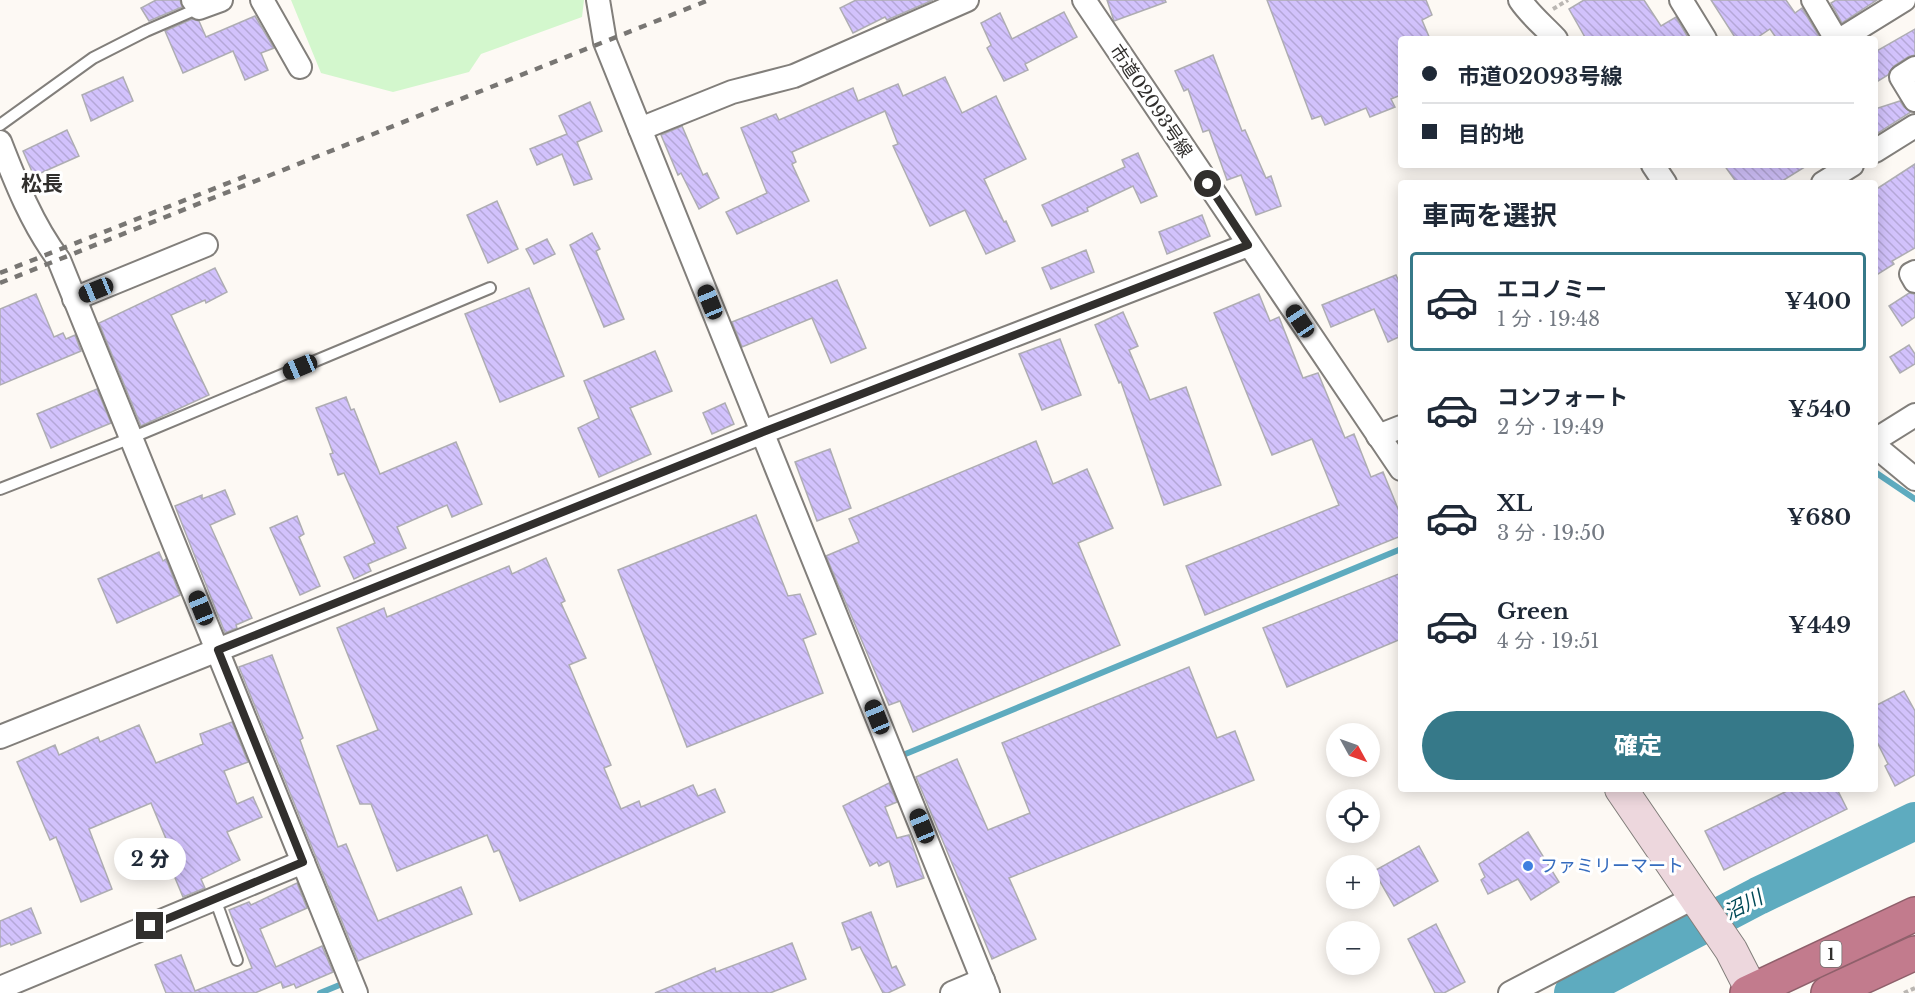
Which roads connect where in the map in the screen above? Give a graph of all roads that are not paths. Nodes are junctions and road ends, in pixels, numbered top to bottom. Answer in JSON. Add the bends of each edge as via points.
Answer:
{"nodes":[{"id":1,"x":221,"y":0,"type":"edge"},
{"id":2,"x":262,"y":0,"type":"edge"},
{"id":3,"x":598,"y":0,"type":"edge"},
{"id":4,"x":967,"y":0,"type":"edge"},
{"id":5,"x":1084,"y":0,"type":"edge"},
{"id":6,"x":1520,"y":0,"type":"edge"},
{"id":7,"x":1681,"y":0,"type":"edge"},
{"id":8,"x":1813,"y":0,"type":"edge"},
{"id":9,"x":1904,"y":0,"type":"edge"},
{"id":10,"x":196,"y":4,"type":"edge"},
{"id":11,"x":1553,"y":36,"type":"edge"},
{"id":12,"x":1703,"y":36,"type":"edge"},
{"id":13,"x":1834,"y":36,"type":"edge"},
{"id":14,"x":1846,"y":36,"type":"edge"},
{"id":15,"x":300,"y":67,"type":"dead end"},
{"id":16,"x":1915,"y":68,"type":"edge"},
{"id":17,"x":1915,"y":100,"type":"edge"},
{"id":18,"x":0,"y":125,"type":"edge"},
{"id":19,"x":1915,"y":126,"type":"edge"},
{"id":20,"x":640,"y":129,"type":"junction"},
{"id":21,"x":0,"y":142,"type":"edge"},
{"id":22,"x":1878,"y":149,"type":"edge"},
{"id":23,"x":1847,"y":168,"type":"edge"},
{"id":24,"x":1828,"y":180,"type":"edge"},
{"id":25,"x":206,"y":245,"type":"dead end"},
{"id":26,"x":1248,"y":245,"type":"junction"},
{"id":27,"x":1915,"y":272,"type":"edge"},
{"id":28,"x":1915,"y":281,"type":"edge"},
{"id":29,"x":490,"y":288,"type":"dead end"},
{"id":30,"x":74,"y":298,"type":"junction"},
{"id":31,"x":1915,"y":415,"type":"edge"},
{"id":32,"x":1398,"y":428,"type":"edge"},
{"id":33,"x":763,"y":432,"type":"junction"},
{"id":34,"x":1378,"y":436,"type":"junction"},
{"id":35,"x":132,"y":438,"type":"junction"},
{"id":36,"x":1878,"y":438,"type":"edge"},
{"id":37,"x":1878,"y":448,"type":"edge"},
{"id":38,"x":1398,"y":465,"type":"edge"},
{"id":39,"x":1915,"y":479,"type":"edge"},
{"id":40,"x":0,"y":489,"type":"edge"},
{"id":41,"x":218,"y":650,"type":"junction"},
{"id":42,"x":0,"y":737,"type":"edge"},
{"id":43,"x":1623,"y":792,"type":"edge"},
{"id":44,"x":303,"y":862,"type":"junction"},
{"id":45,"x":215,"y":899,"type":"junction"},
{"id":46,"x":1697,"y":900,"type":"junction"},
{"id":47,"x":1915,"y":914,"type":"edge"},
{"id":48,"x":1915,"y":953,"type":"edge"},
{"id":49,"x":237,"y":960,"type":"dead end"},
{"id":50,"x":986,"y":987,"type":"edge"},
{"id":51,"x":0,"y":988,"type":"edge"},
{"id":52,"x":1751,"y":992,"type":"edge"},
{"id":53,"x":356,"y":993,"type":"edge"},
{"id":54,"x":952,"y":993,"type":"edge"},
{"id":55,"x":1510,"y":993,"type":"edge"},
{"id":56,"x":1828,"y":993,"type":"edge"}],
"edges":[{"from":1,"to":10,"type":"street"},
{"from":2,"to":15,"type":"street"},
{"from":3,"to":20,"type":"street","via":[[602,36]]},
{"from":4,"to":20,"type":"street","via":[[794,76],[732,92]]},
{"from":5,"to":26,"type":"street","name":"市道02093号線"},
{"from":6,"to":11,"type":"street"},
{"from":7,"to":12,"type":"street"},
{"from":8,"to":13,"type":"street"},
{"from":9,"to":14,"type":"street"},
{"from":10,"to":18,"type":"lane","via":[[93,58]]},
{"from":16,"to":17,"type":"street","via":[[1901,77]]},
{"from":19,"to":22,"type":"street"},
{"from":20,"to":33,"type":"street"},
{"from":21,"to":30,"type":"street","via":[[18,188],[59,260]]},
{"from":23,"to":24,"type":"street"},
{"from":25,"to":30,"type":"street"},
{"from":26,"to":33,"type":"street"},
{"from":26,"to":34,"type":"street","name":"市道02093号線"},
{"from":27,"to":28,"type":"street","via":[[1911,274]]},
{"from":29,"to":35,"type":"lane"},
{"from":30,"to":35,"type":"street"},
{"from":31,"to":36,"type":"street"},
{"from":32,"to":34,"type":"street"},
{"from":33,"to":41,"type":"street"},
{"from":33,"to":50,"type":"street"},
{"from":34,"to":38,"type":"street","name":"市道02093号線"},
{"from":35,"to":40,"type":"lane"},
{"from":35,"to":41,"type":"street"},
{"from":37,"to":39,"type":"street"},
{"from":41,"to":42,"type":"street"},
{"from":41,"to":44,"type":"street"},
{"from":43,"to":46,"type":"street"},
{"from":44,"to":45,"type":"street"},
{"from":44,"to":53,"type":"street"},
{"from":45,"to":49,"type":"lane"},
{"from":45,"to":51,"type":"street"},
{"from":46,"to":52,"type":"street","via":[[1731,950]]},
{"from":46,"to":55,"type":"street"},
{"from":47,"to":52,"type":"highway","number":"1"},
{"from":48,"to":56,"type":"highway","number":"1"},
{"from":50,"to":54,"type":"street"}]}
